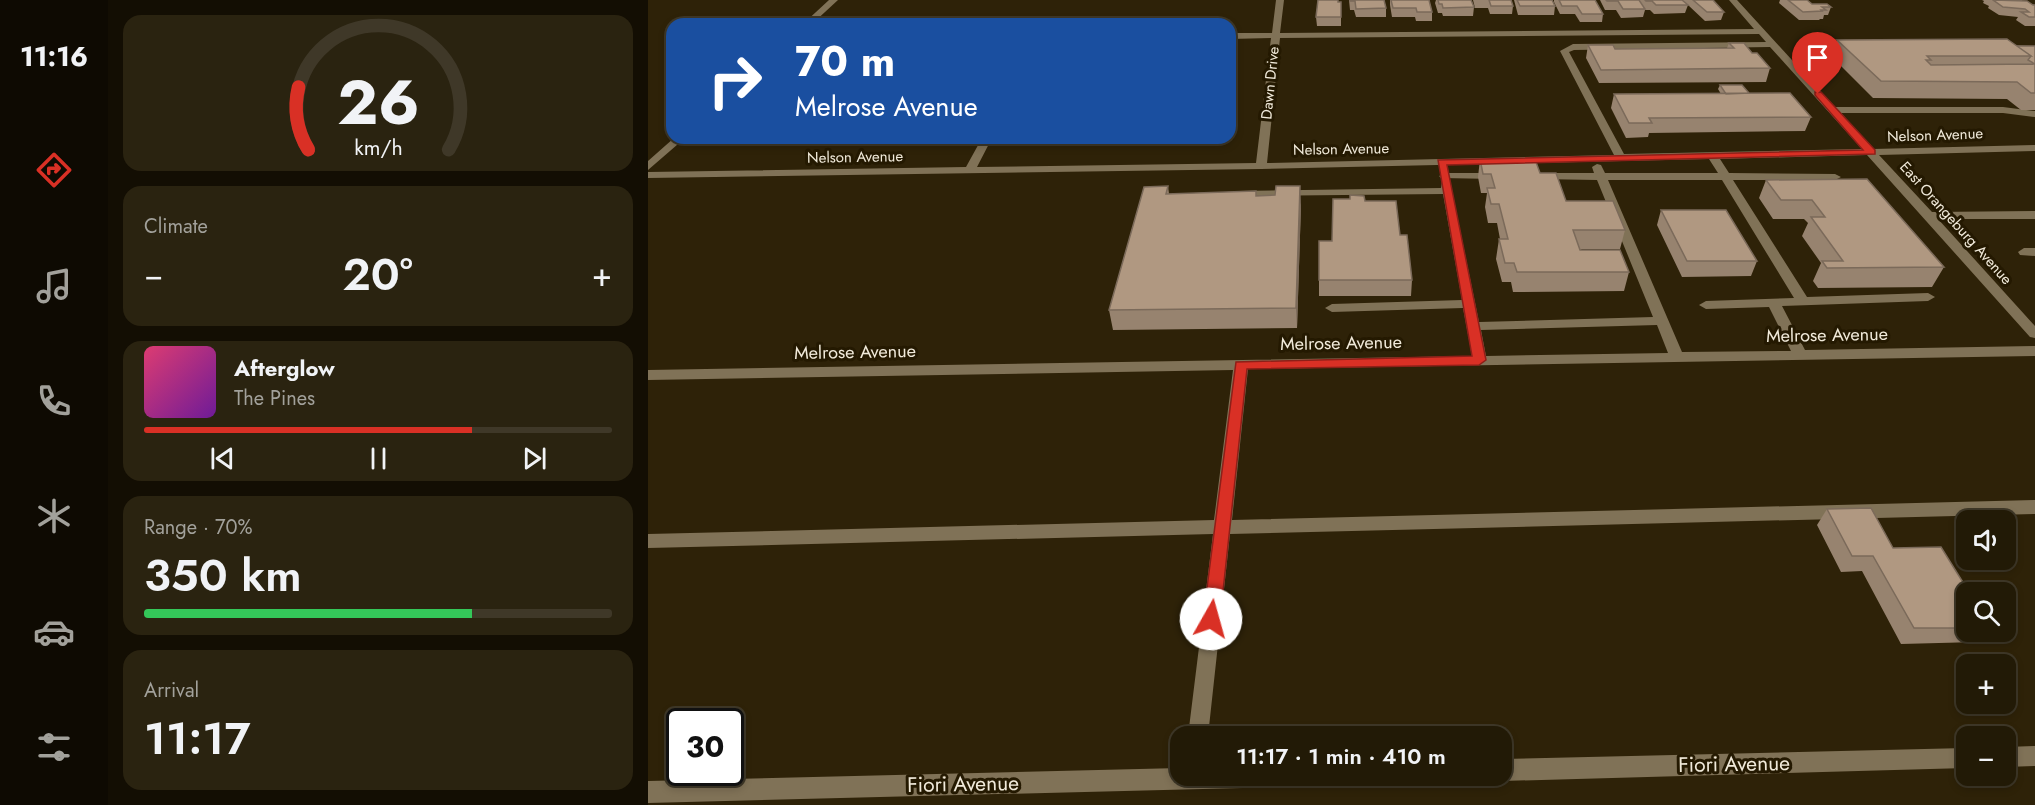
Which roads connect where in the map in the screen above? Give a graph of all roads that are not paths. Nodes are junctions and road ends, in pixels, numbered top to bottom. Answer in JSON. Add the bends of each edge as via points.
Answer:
{"nodes":[{"id":1,"x":834,"y":0,"type":"edge"},
{"id":2,"x":1280,"y":0,"type":"edge"},
{"id":3,"x":1733,"y":0,"type":"edge"},
{"id":4,"x":814,"y":18,"type":"edge"},
{"id":5,"x":1762,"y":31,"type":"junction"},
{"id":6,"x":1236,"y":36,"type":"edge"},
{"id":7,"x":1275,"y":36,"type":"junction"},
{"id":8,"x":1773,"y":44,"type":"junction"},
{"id":9,"x":1833,"y":110,"type":"junction"},
{"id":10,"x":2035,"y":114,"type":"edge"},
{"id":11,"x":673,"y":144,"type":"edge"},
{"id":12,"x":984,"y":144,"type":"edge"},
{"id":13,"x":2035,"y":148,"type":"edge"},
{"id":14,"x":1871,"y":152,"type":"junction"},
{"id":15,"x":1713,"y":156,"type":"junction"},
{"id":16,"x":1652,"y":157,"type":"junction"},
{"id":17,"x":1621,"y":158,"type":"junction"},
{"id":18,"x":1594,"y":159,"type":"junction"},
{"id":19,"x":1441,"y":162,"type":"junction"},
{"id":20,"x":1261,"y":166,"type":"junction"},
{"id":21,"x":648,"y":167,"type":"edge"},
{"id":22,"x":970,"y":170,"type":"junction"},
{"id":23,"x":648,"y":174,"type":"edge"},
{"id":24,"x":1445,"y":176,"type":"junction"},
{"id":25,"x":1601,"y":176,"type":"junction"},
{"id":26,"x":1662,"y":177,"type":"junction"},
{"id":27,"x":1835,"y":177,"type":"edge"},
{"id":28,"x":1726,"y":178,"type":"junction"},
{"id":29,"x":1447,"y":191,"type":"junction"},
{"id":30,"x":1232,"y":194,"type":"edge"},
{"id":31,"x":2035,"y":215,"type":"edge"},
{"id":32,"x":1928,"y":216,"type":"junction"},
{"id":33,"x":1928,"y":297,"type":"dead end"},
{"id":34,"x":1803,"y":302,"type":"junction"},
{"id":35,"x":1776,"y":303,"type":"junction"},
{"id":36,"x":1469,"y":304,"type":"junction"},
{"id":37,"x":1706,"y":305,"type":"dead end"},
{"id":38,"x":1332,"y":308,"type":"dead end"},
{"id":39,"x":1662,"y":321,"type":"junction"},
{"id":40,"x":1473,"y":326,"type":"junction"},
{"id":41,"x":2035,"y":334,"type":"edge"},
{"id":42,"x":2035,"y":351,"type":"edge"},
{"id":43,"x":1800,"y":355,"type":"junction"},
{"id":44,"x":1677,"y":357,"type":"junction"},
{"id":45,"x":1479,"y":360,"type":"junction"},
{"id":46,"x":1241,"y":365,"type":"junction"},
{"id":47,"x":648,"y":375,"type":"edge"},
{"id":48,"x":2035,"y":507,"type":"edge"},
{"id":49,"x":1222,"y":526,"type":"junction"},
{"id":50,"x":648,"y":541,"type":"edge"},
{"id":51,"x":1198,"y":726,"type":"edge"},
{"id":52,"x":2035,"y":756,"type":"edge"},
{"id":53,"x":2016,"y":757,"type":"edge"},
{"id":54,"x":1956,"y":758,"type":"edge"},
{"id":55,"x":1512,"y":770,"type":"edge"},
{"id":56,"x":1170,"y":778,"type":"edge"},
{"id":57,"x":648,"y":792,"type":"edge"}],
"edges":[{"from":1,"to":4,"type":"street"},
{"from":2,"to":7,"type":"street","name":"Dawn Drive"},
{"from":3,"to":5,"type":"street","name":"East Orangeburg Avenue"},
{"from":5,"to":7,"type":"street"},
{"from":5,"to":8,"type":"street","name":"East Orangeburg Avenue"},
{"from":6,"to":7,"type":"street"},
{"from":7,"to":20,"type":"street","name":"Dawn Drive"},
{"from":8,"to":9,"type":"street","name":"East Orangeburg Avenue"},
{"from":8,"to":17,"type":"street","via":[[1573,47],[1564,51]]},
{"from":9,"to":10,"type":"street","via":[[2003,110]]},
{"from":9,"to":14,"type":"street","name":"East Orangeburg Avenue"},
{"from":11,"to":21,"type":"street"},
{"from":12,"to":22,"type":"street"},
{"from":13,"to":14,"type":"street","name":"Nelson Avenue"},
{"from":14,"to":15,"type":"street","name":"Nelson Avenue"},
{"from":14,"to":32,"type":"street","name":"East Orangeburg Avenue"},
{"from":15,"to":16,"type":"street","name":"Nelson Avenue"},
{"from":15,"to":28,"type":"street"},
{"from":16,"to":17,"type":"street","name":"Nelson Avenue"},
{"from":16,"to":26,"type":"street"},
{"from":17,"to":18,"type":"street","name":"Nelson Avenue"},
{"from":18,"to":19,"type":"street","name":"Nelson Avenue"},
{"from":18,"to":25,"type":"street"},
{"from":19,"to":20,"type":"street","name":"Nelson Avenue"},
{"from":19,"to":24,"type":"street"},
{"from":20,"to":22,"type":"street","name":"Nelson Avenue"},
{"from":22,"to":23,"type":"street","name":"Nelson Avenue"},
{"from":24,"to":25,"type":"street"},
{"from":24,"to":29,"type":"street"},
{"from":25,"to":26,"type":"street"},
{"from":25,"to":39,"type":"street"},
{"from":26,"to":28,"type":"street"},
{"from":27,"to":28,"type":"street"},
{"from":28,"to":34,"type":"street"},
{"from":29,"to":30,"type":"street"},
{"from":29,"to":36,"type":"street"},
{"from":31,"to":32,"type":"street"},
{"from":32,"to":41,"type":"street","name":"East Orangeburg Avenue"},
{"from":33,"to":34,"type":"street"},
{"from":34,"to":35,"type":"street"},
{"from":35,"to":37,"type":"street"},
{"from":35,"to":43,"type":"street","via":[[1774,309]]},
{"from":36,"to":38,"type":"street"},
{"from":36,"to":40,"type":"street"},
{"from":39,"to":40,"type":"street"},
{"from":39,"to":44,"type":"street"},
{"from":40,"to":45,"type":"street"},
{"from":42,"to":43,"type":"street","name":"Melrose Avenue"},
{"from":43,"to":44,"type":"street","name":"Melrose Avenue"},
{"from":44,"to":45,"type":"street","name":"Melrose Avenue"},
{"from":45,"to":46,"type":"street","name":"Melrose Avenue"},
{"from":46,"to":47,"type":"street","name":"Melrose Avenue"},
{"from":46,"to":49,"type":"street"},
{"from":48,"to":49,"type":"street"},
{"from":49,"to":50,"type":"street"},
{"from":49,"to":51,"type":"street"},
{"from":52,"to":53,"type":"street"},
{"from":54,"to":55,"type":"street","name":"Fiori Avenue"},
{"from":56,"to":57,"type":"street","name":"Fiori Avenue"}]}
